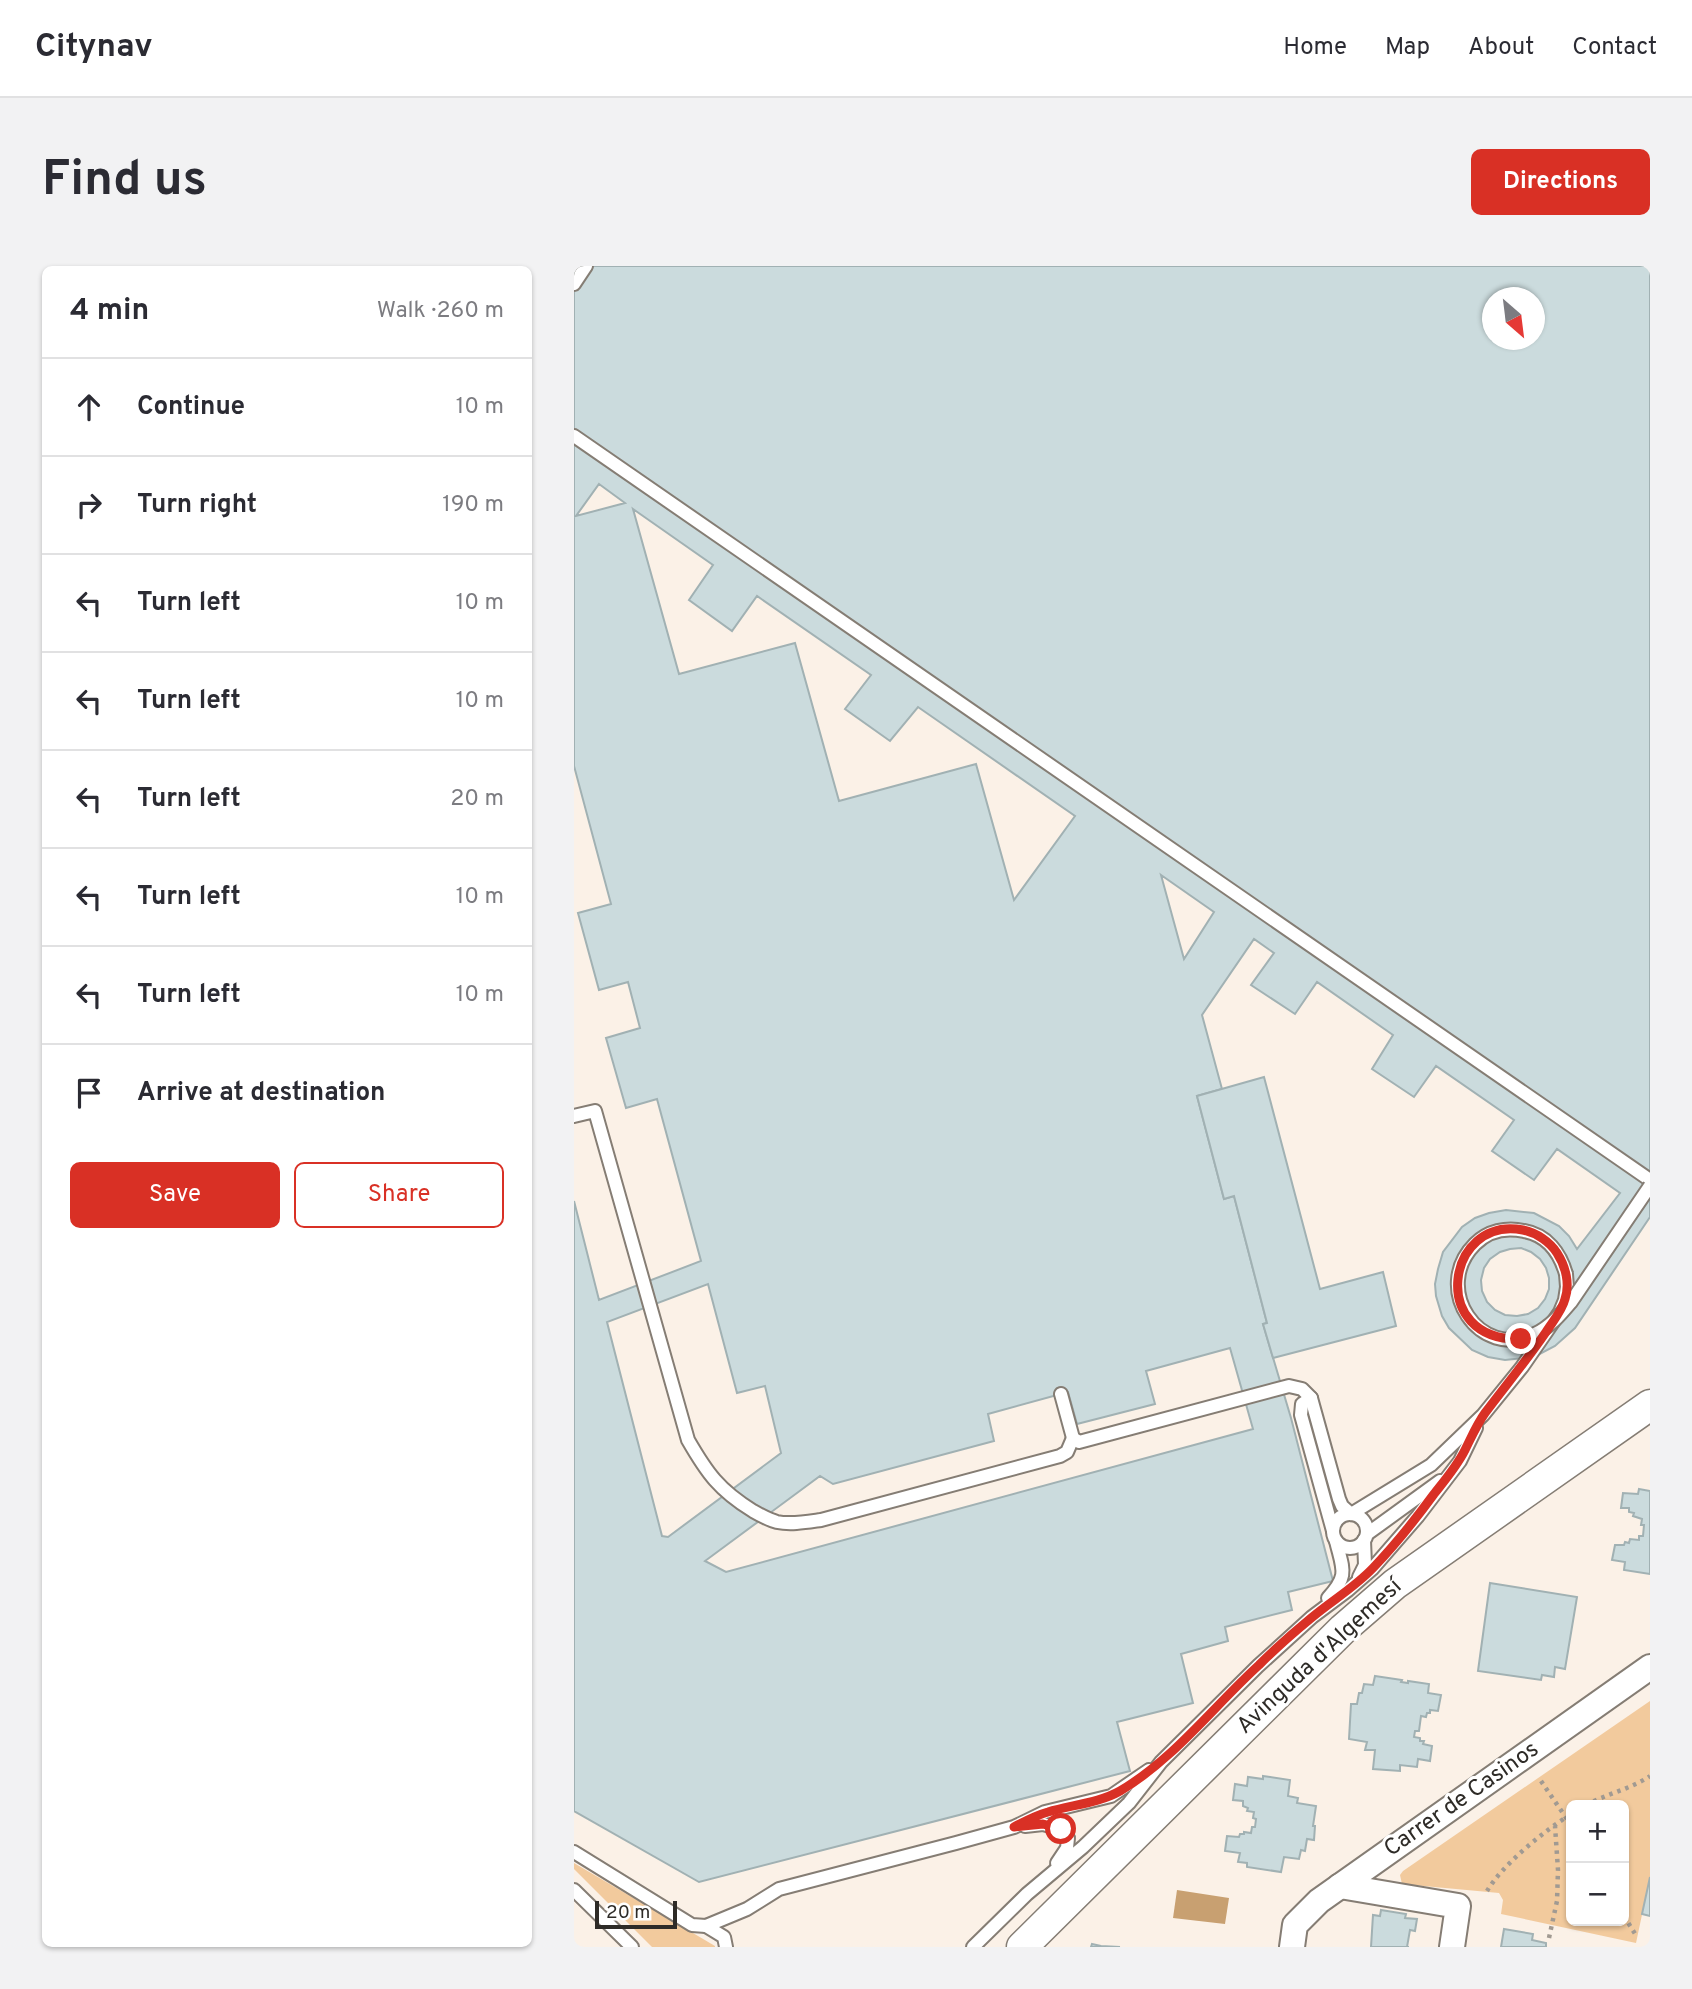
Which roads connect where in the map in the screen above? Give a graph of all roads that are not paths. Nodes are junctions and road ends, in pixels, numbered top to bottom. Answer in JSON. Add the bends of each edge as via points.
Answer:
{"nodes":[{"id":1,"x":586,"y":266,"type":"edge"},
{"id":2,"x":574,"y":284,"type":"edge"},
{"id":3,"x":574,"y":436,"type":"edge"},
{"id":4,"x":574,"y":1116,"type":"edge"},
{"id":5,"x":1650,"y":1180,"type":"edge"},
{"id":6,"x":1650,"y":1186,"type":"edge"},
{"id":7,"x":1061,"y":1394,"type":"dead end"},
{"id":8,"x":1311,"y":1398,"type":"junction"},
{"id":9,"x":1650,"y":1405,"type":"edge"},
{"id":10,"x":1483,"y":1415,"type":"junction"},
{"id":11,"x":1073,"y":1438,"type":"junction"},
{"id":12,"x":1450,"y":1473,"type":"junction"},
{"id":13,"x":1351,"y":1514,"type":"junction"},
{"id":14,"x":1334,"y":1536,"type":"junction"},
{"id":15,"x":1366,"y":1537,"type":"junction"},
{"id":16,"x":1356,"y":1584,"type":"junction"},
{"id":17,"x":1312,"y":1617,"type":"junction"},
{"id":18,"x":1650,"y":1667,"type":"edge"},
{"id":19,"x":1161,"y":1762,"type":"junction"},
{"id":20,"x":1014,"y":1827,"type":"junction"},
{"id":21,"x":574,"y":1852,"type":"edge"},
{"id":22,"x":1043,"y":1879,"type":"junction"},
{"id":23,"x":1340,"y":1886,"type":"junction"},
{"id":24,"x":574,"y":1890,"type":"edge"},
{"id":25,"x":706,"y":1926,"type":"junction"},
{"id":26,"x":632,"y":1947,"type":"edge"},
{"id":27,"x":726,"y":1947,"type":"edge"},
{"id":28,"x":973,"y":1947,"type":"edge"},
{"id":29,"x":1022,"y":1947,"type":"edge"},
{"id":30,"x":1292,"y":1947,"type":"edge"},
{"id":31,"x":1452,"y":1947,"type":"edge"}],
"edges":[{"from":1,"to":2,"type":"lane"},
{"from":3,"to":5,"type":"lane"},
{"from":4,"to":11,"type":"lane","via":[[595,1111],[688,1440],[719,1487],[736,1500],[778,1522],[821,1520],[1060,1456]]},
{"from":6,"to":10,"type":"lane","bridge":true,"via":[[1570,1302],[1552,1323],[1534,1335],[1521,1339],[1493,1336],[1469,1319],[1457,1291],[1459,1270],[1468,1251],[1503,1230],[1530,1232],[1554,1248],[1566,1274],[1560,1312],[1522,1367]]},
{"from":7,"to":11,"type":"lane"},
{"from":8,"to":11,"type":"lane","via":[[1302,1389],[1289,1386],[1084,1442]]},
{"from":8,"to":13,"type":"lane","via":[[1339,1499]]},
{"from":8,"to":14,"type":"lane","via":[[1302,1404],[1301,1415]]},
{"from":9,"to":29,"type":"street","name":"Avinguda d'Algemesí","via":[[1395,1584],[1343,1629]]},
{"from":10,"to":12,"type":"lane"},
{"from":10,"to":13,"type":"lane","via":[[1432,1465]]},
{"from":12,"to":15,"type":"lane"},
{"from":12,"to":16,"type":"lane","via":[[1392,1547]]},
{"from":13,"to":14,"type":"lane","via":[[1340,1517]]},
{"from":13,"to":15,"type":"lane","via":[[1365,1523]]},
{"from":14,"to":15,"type":"lane","via":[[1340,1545],[1351,1548]]},
{"from":14,"to":17,"type":"lane","via":[[1343,1578]]},
{"from":15,"to":16,"type":"lane","via":[[1365,1565]]},
{"from":16,"to":17,"type":"lane"},
{"from":17,"to":19,"type":"lane"},
{"from":18,"to":23,"type":"street","name":"Carrer de Casinos"},
{"from":19,"to":20,"type":"lane","via":[[1111,1796],[1045,1812]]},
{"from":19,"to":22,"type":"lane","via":[[1129,1803]]},
{"from":20,"to":22,"type":"lane","via":[[1053,1826],[1068,1838],[1062,1857]]},
{"from":20,"to":25,"type":"lane","via":[[779,1889]]},
{"from":21,"to":25,"type":"lane","via":[[692,1925]]},
{"from":22,"to":28,"type":"lane"},
{"from":23,"to":30,"type":"street","name":"Carrer de Casinos","via":[[1295,1924]]},
{"from":23,"to":31,"type":"street","via":[[1458,1906]]},
{"from":24,"to":26,"type":"lane"},
{"from":25,"to":27,"type":"lane","via":[[724,1937]]}]}
